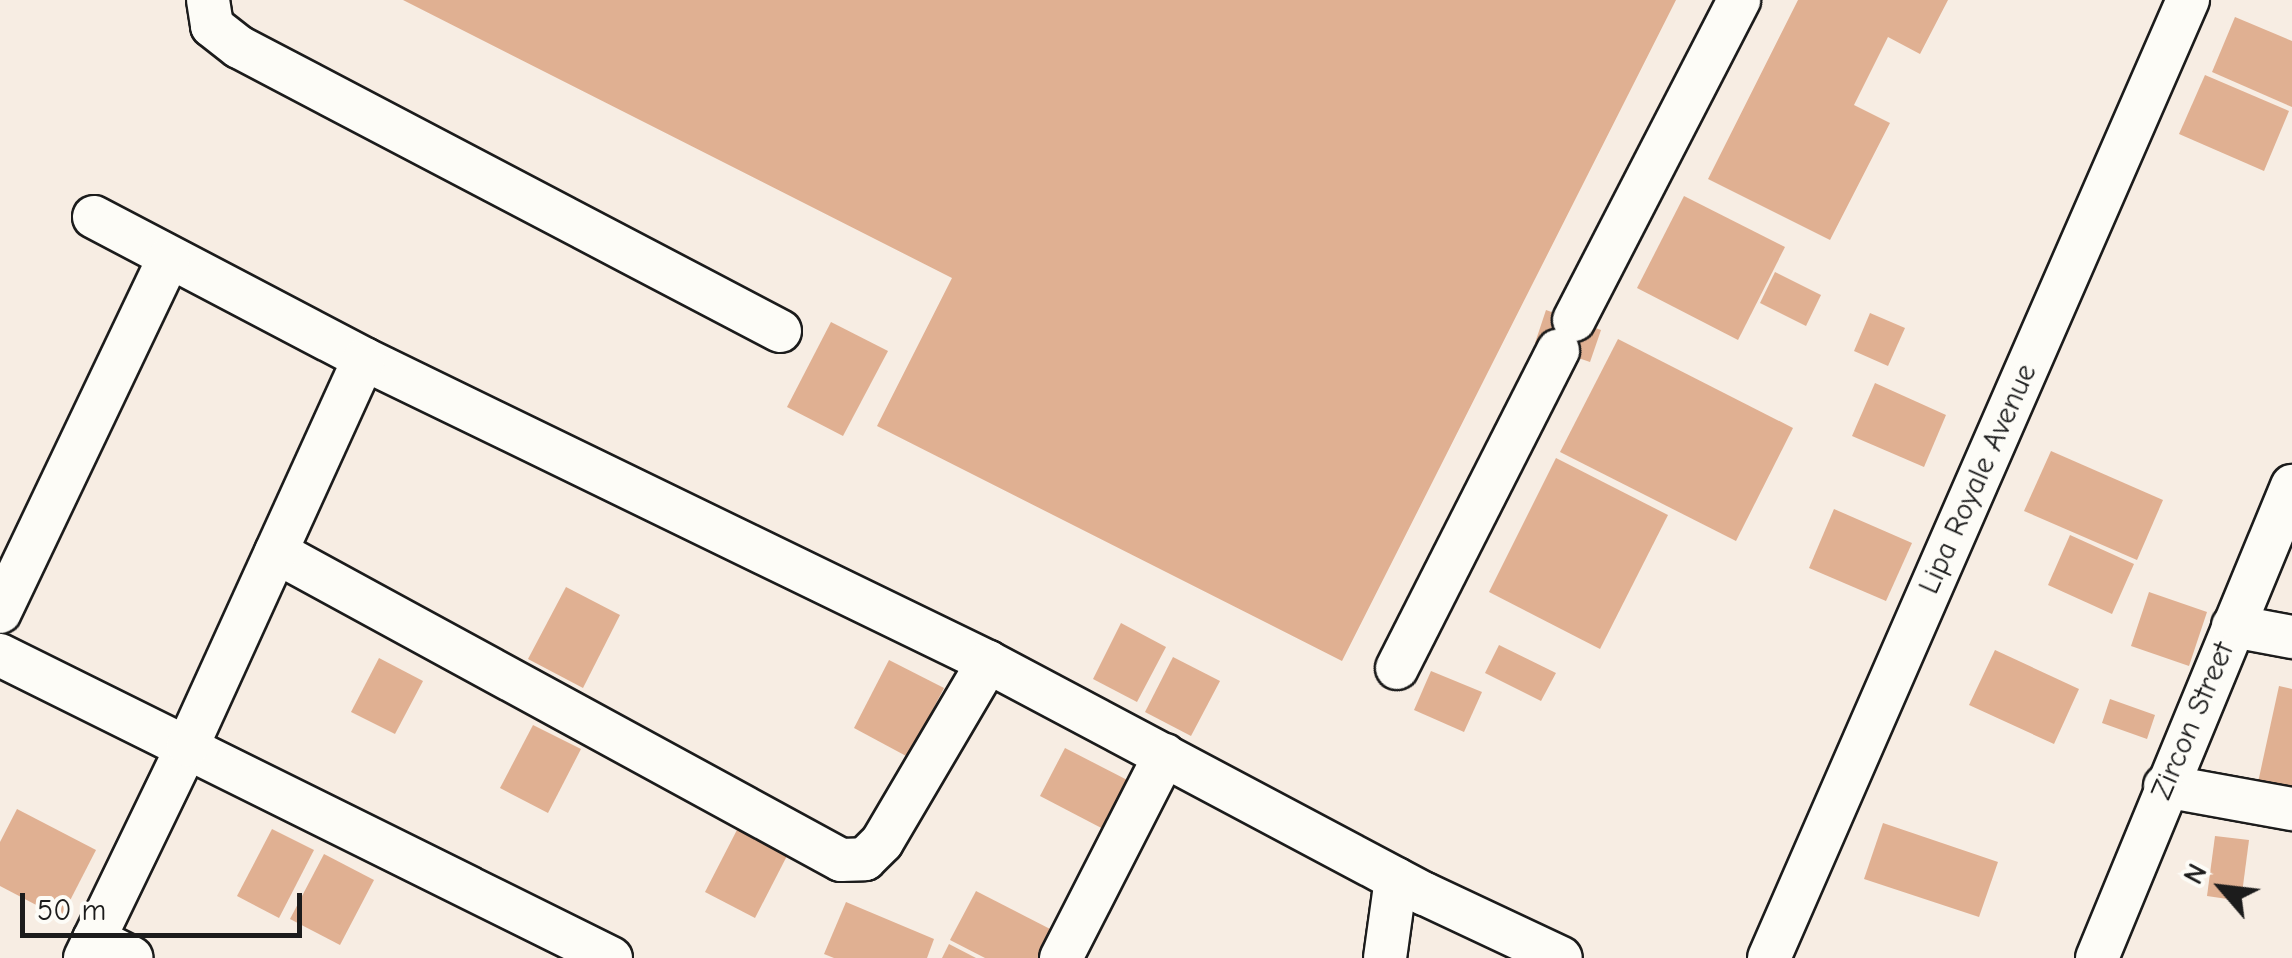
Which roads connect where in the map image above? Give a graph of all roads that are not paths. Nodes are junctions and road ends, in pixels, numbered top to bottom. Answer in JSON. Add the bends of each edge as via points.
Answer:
{"nodes":[{"id":1,"x":208,"y":0,"type":"edge"},
{"id":2,"x":1739,"y":0,"type":"edge"},
{"id":3,"x":2188,"y":0,"type":"edge"},
{"id":4,"x":94,"y":217,"type":"dead end"},
{"id":5,"x":169,"y":258,"type":"junction"},
{"id":6,"x":780,"y":330,"type":"dead end"},
{"id":7,"x":364,"y":359,"type":"junction"},
{"id":8,"x":2292,"y":486,"type":"edge"},
{"id":9,"x":276,"y":552,"type":"junction"},
{"id":10,"x":0,"y":612,"type":"edge"},
{"id":11,"x":2233,"y":626,"type":"junction"},
{"id":12,"x":2292,"y":637,"type":"edge"},
{"id":13,"x":0,"y":655,"type":"edge"},
{"id":14,"x":988,"y":662,"type":"junction"},
{"id":15,"x":1397,"y":668,"type":"dead end"},
{"id":16,"x":188,"y":746,"type":"junction"},
{"id":17,"x":1165,"y":755,"type":"junction"},
{"id":18,"x":2166,"y":786,"type":"junction"},
{"id":19,"x":2292,"y":809,"type":"edge"},
{"id":20,"x":1396,"y":879,"type":"junction"},
{"id":21,"x":89,"y":948,"type":"edge"},
{"id":22,"x":2104,"y":957,"type":"edge"},
{"id":23,"x":132,"y":958,"type":"edge"},
{"id":24,"x":610,"y":958,"type":"edge"},
{"id":25,"x":1061,"y":958,"type":"edge"},
{"id":26,"x":1385,"y":958,"type":"edge"},
{"id":27,"x":1561,"y":958,"type":"edge"},
{"id":28,"x":1768,"y":958,"type":"edge"}],
"edges":[{"from":1,"to":6,"type":"street","via":[[212,26],[239,47]]},
{"from":2,"to":15,"type":"street"},
{"from":3,"to":28,"type":"street","name":"Lipa Royale Avenue"},
{"from":4,"to":5,"type":"street"},
{"from":5,"to":7,"type":"street"},
{"from":5,"to":10,"type":"street"},
{"from":7,"to":9,"type":"street"},
{"from":7,"to":14,"type":"street"},
{"from":8,"to":11,"type":"street","name":"Zircon Street"},
{"from":9,"to":14,"type":"street","via":[[841,860],[865,859],[882,842]]},
{"from":9,"to":16,"type":"street"},
{"from":11,"to":12,"type":"street"},
{"from":11,"to":18,"type":"street","name":"Zircon Street"},
{"from":13,"to":16,"type":"street"},
{"from":14,"to":17,"type":"street"},
{"from":16,"to":21,"type":"street"},
{"from":16,"to":24,"type":"street"},
{"from":17,"to":20,"type":"street"},
{"from":17,"to":25,"type":"street"},
{"from":18,"to":19,"type":"street"},
{"from":18,"to":22,"type":"street","name":"Zircon Street"},
{"from":20,"to":26,"type":"street"},
{"from":20,"to":27,"type":"street"},
{"from":21,"to":23,"type":"street"}]}
